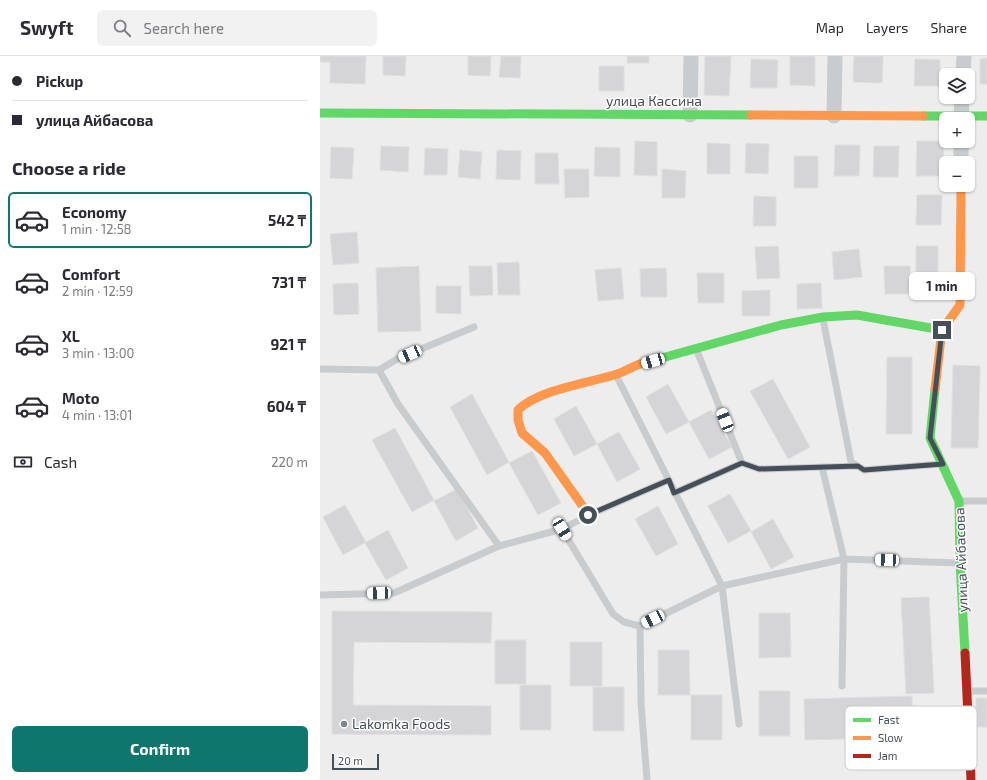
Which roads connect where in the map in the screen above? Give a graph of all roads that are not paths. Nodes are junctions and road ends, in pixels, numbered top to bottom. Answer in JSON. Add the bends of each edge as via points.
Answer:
{"nodes":[{"id":1,"x":692,"y":56,"type":"edge"},
{"id":2,"x":835,"y":56,"type":"edge"},
{"id":3,"x":964,"y":56,"type":"edge"},
{"id":4,"x":963,"y":68,"type":"edge"},
{"id":5,"x":320,"y":113,"type":"edge"},
{"id":6,"x":690,"y":115,"type":"junction"},
{"id":7,"x":834,"y":116,"type":"junction"},
{"id":8,"x":987,"y":116,"type":"edge"},
{"id":9,"x":975,"y":117,"type":"edge"},
{"id":10,"x":939,"y":118,"type":"edge"},
{"id":11,"x":961,"y":192,"type":"edge"},
{"id":12,"x":823,"y":317,"type":"junction"},
{"id":13,"x":474,"y":327,"type":"dead end"},
{"id":14,"x":942,"y":330,"type":"junction"},
{"id":15,"x":696,"y":349,"type":"junction"},
{"id":16,"x":320,"y":369,"type":"edge"},
{"id":17,"x":380,"y":370,"type":"junction"},
{"id":18,"x":616,"y":375,"type":"junction"},
{"id":19,"x":742,"y":463,"type":"junction"},
{"id":20,"x":943,"y":464,"type":"junction"},
{"id":21,"x":858,"y":466,"type":"junction"},
{"id":22,"x":822,"y":467,"type":"junction"},
{"id":23,"x":669,"y":480,"type":"junction"},
{"id":24,"x":674,"y":493,"type":"junction"},
{"id":25,"x":959,"y":501,"type":"junction"},
{"id":26,"x":987,"y":501,"type":"edge"},
{"id":27,"x":588,"y":515,"type":"junction"},
{"id":28,"x":562,"y":529,"type":"junction"},
{"id":29,"x":499,"y":546,"type":"junction"},
{"id":30,"x":844,"y":559,"type":"junction"},
{"id":31,"x":960,"y":564,"type":"junction"},
{"id":32,"x":722,"y":586,"type":"junction"},
{"id":33,"x":320,"y":595,"type":"edge"},
{"id":34,"x":640,"y":626,"type":"junction"},
{"id":35,"x":842,"y":686,"type":"dead end"},
{"id":36,"x":967,"y":691,"type":"junction"},
{"id":37,"x":987,"y":691,"type":"edge"},
{"id":38,"x":968,"y":706,"type":"edge"},
{"id":39,"x":739,"y":724,"type":"dead end"},
{"id":40,"x":971,"y":770,"type":"edge"},
{"id":41,"x":647,"y":780,"type":"edge"},
{"id":42,"x":971,"y":780,"type":"edge"}],
"edges":[{"from":1,"to":6,"type":"street"},
{"from":2,"to":7,"type":"street"},
{"from":3,"to":4,"type":"street"},
{"from":5,"to":6,"type":"street","name":"улица Кассина"},
{"from":6,"to":7,"type":"street","name":"улица Кассина"},
{"from":7,"to":10,"type":"street","name":"улица Кассина"},
{"from":8,"to":9,"type":"street","name":"улица Кассина"},
{"from":11,"to":14,"type":"street","name":"улица Айбасова","via":[[960,305]]},
{"from":12,"to":14,"type":"street","via":[[857,315]]},
{"from":12,"to":15,"type":"street","via":[[781,325]]},
{"from":12,"to":21,"type":"lane","via":[[851,462]]},
{"from":13,"to":17,"type":"lane","via":[[397,359]]},
{"from":14,"to":20,"type":"street","name":"улица Айбасова","via":[[930,438]]},
{"from":15,"to":18,"type":"street","via":[[638,365]]},
{"from":15,"to":19,"type":"lane"},
{"from":16,"to":17,"type":"lane"},
{"from":17,"to":29,"type":"lane","via":[[398,404]]},
{"from":18,"to":23,"type":"lane"},
{"from":18,"to":27,"type":"street","via":[[554,391],[523,405],[518,410],[522,433],[545,453]]},
{"from":19,"to":22,"type":"lane","via":[[759,469]]},
{"from":19,"to":24,"type":"lane"},
{"from":20,"to":21,"type":"lane","via":[[864,470]]},
{"from":20,"to":25,"type":"street","name":"улица Айбасова"},
{"from":21,"to":22,"type":"lane"},
{"from":22,"to":30,"type":"lane"},
{"from":23,"to":24,"type":"lane"},
{"from":23,"to":27,"type":"lane"},
{"from":24,"to":32,"type":"lane"},
{"from":25,"to":26,"type":"lane"},
{"from":25,"to":31,"type":"street","name":"улица Айбасова"},
{"from":27,"to":28,"type":"lane"},
{"from":28,"to":29,"type":"lane"},
{"from":28,"to":34,"type":"lane","via":[[614,614],[624,622]]},
{"from":29,"to":33,"type":"lane","via":[[394,593]]},
{"from":30,"to":31,"type":"lane"},
{"from":30,"to":32,"type":"lane"},
{"from":30,"to":35,"type":"lane"},
{"from":31,"to":36,"type":"street","name":"улица Айбасова"},
{"from":32,"to":34,"type":"lane"},
{"from":32,"to":39,"type":"lane"},
{"from":34,"to":41,"type":"lane","via":[[641,703]]},
{"from":36,"to":37,"type":"lane"},
{"from":36,"to":38,"type":"street","name":"улица Айбасова"},
{"from":40,"to":42,"type":"street","name":"улица Айбасова"}]}
